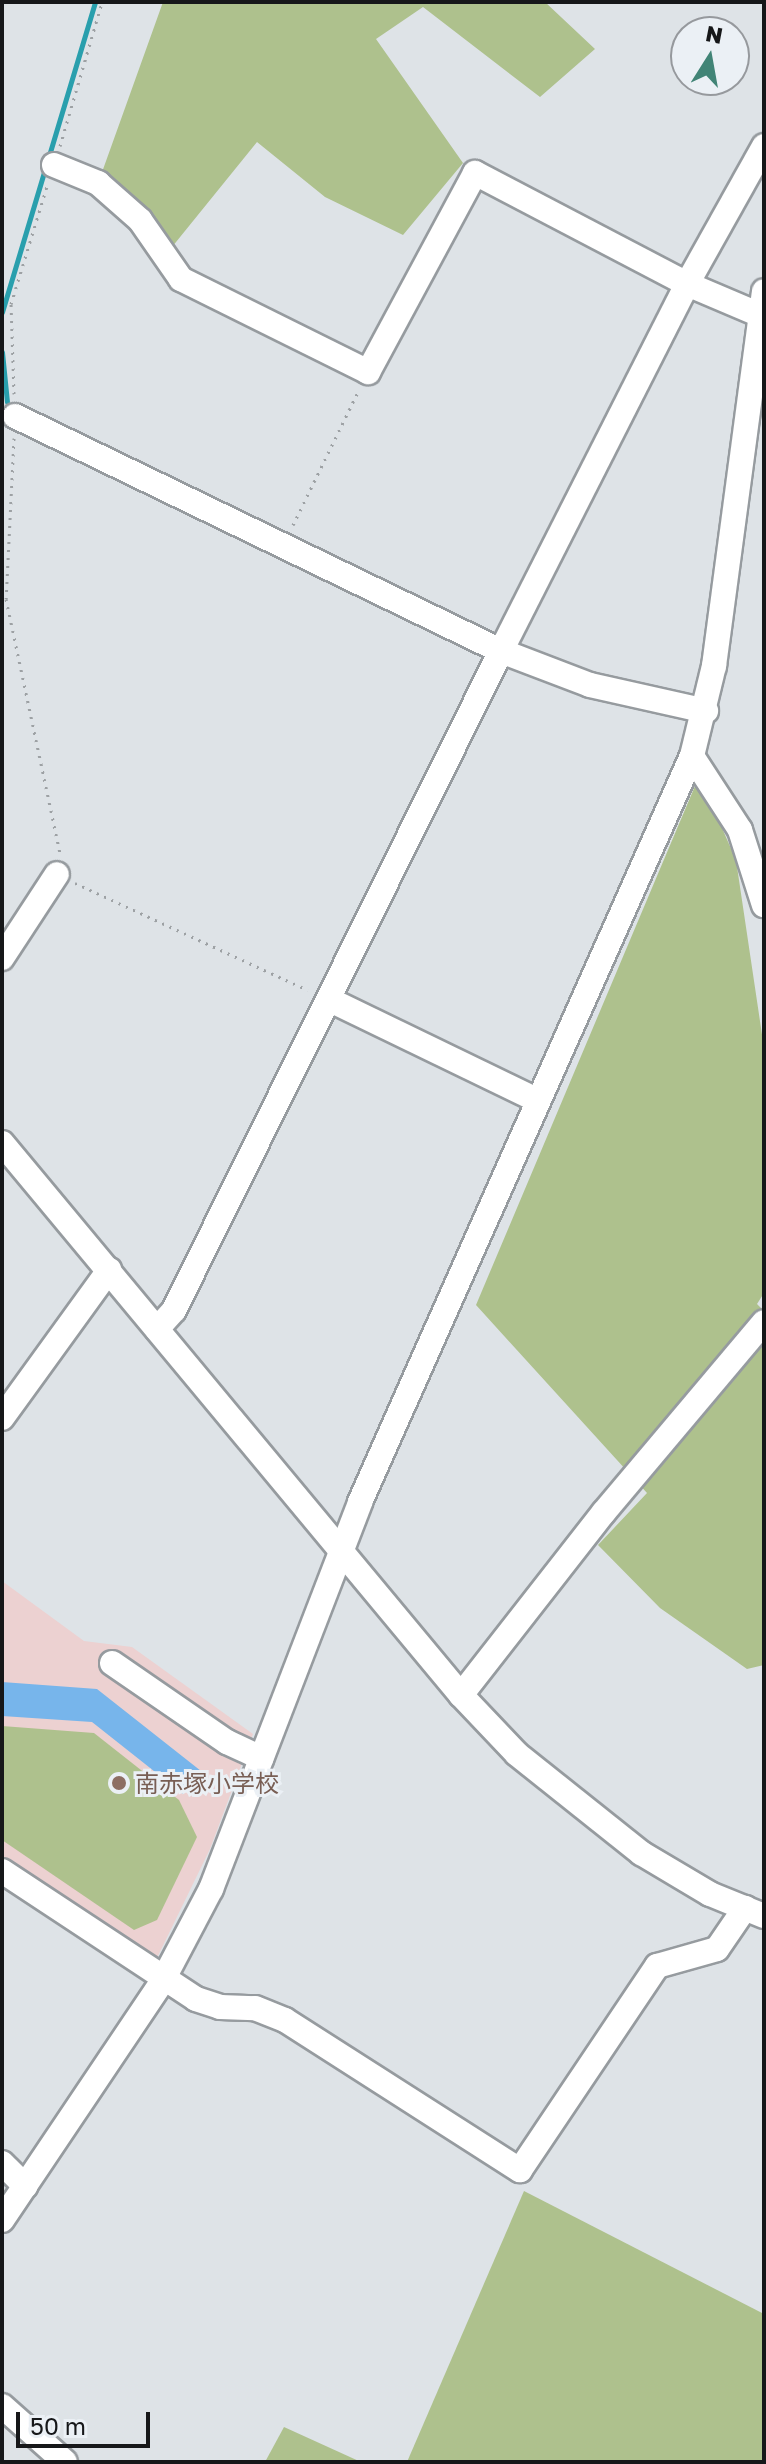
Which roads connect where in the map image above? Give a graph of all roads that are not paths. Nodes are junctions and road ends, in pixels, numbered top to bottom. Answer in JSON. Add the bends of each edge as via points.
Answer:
{"nodes":[{"id":1,"x":764,"y":146,"type":"edge"},
{"id":2,"x":54,"y":165,"type":"road end"},
{"id":3,"x":687,"y":284,"type":"junction"},
{"id":4,"x":762,"y":303,"type":"edge"},
{"id":5,"x":15,"y":416,"type":"road end"},
{"id":6,"x":501,"y":651,"type":"junction"},
{"id":7,"x":706,"y":711,"type":"junction"},
{"id":8,"x":692,"y":756,"type":"junction"},
{"id":9,"x":57,"y":874,"type":"road end"},
{"id":10,"x":764,"y":905,"type":"edge"},
{"id":11,"x":2,"y":958,"type":"edge"},
{"id":12,"x":330,"y":1000,"type":"junction"},
{"id":13,"x":535,"y":1099,"type":"junction"},
{"id":14,"x":2,"y":1143,"type":"edge"},
{"id":15,"x":109,"y":1270,"type":"junction"},
{"id":16,"x":764,"y":1322,"type":"edge"},
{"id":17,"x":157,"y":1329,"type":"junction"},
{"id":18,"x":2,"y":1418,"type":"edge"},
{"id":19,"x":342,"y":1549,"type":"junction"},
{"id":20,"x":112,"y":1663,"type":"dead end"},
{"id":21,"x":461,"y":1695,"type":"junction"},
{"id":22,"x":262,"y":1758,"type":"junction"},
{"id":23,"x":2,"y":1871,"type":"edge"},
{"id":24,"x":754,"y":1912,"type":"edge"},
{"id":25,"x":163,"y":1980,"type":"junction"},
{"id":26,"x":2,"y":2163,"type":"edge"},
{"id":27,"x":25,"y":2186,"type":"junction"},
{"id":28,"x":2,"y":2220,"type":"edge"},
{"id":29,"x":2,"y":2406,"type":"edge"},
{"id":30,"x":65,"y":2462,"type":"edge"}],
"edges":[{"from":1,"to":3,"type":"street"},
{"from":2,"to":3,"type":"street","via":[[109,192],[159,241],[181,279],[368,372],[475,173]]},
{"from":3,"to":4,"type":"street"},
{"from":3,"to":6,"type":"street"},
{"from":4,"to":7,"type":"street"},
{"from":5,"to":6,"type":"street"},
{"from":6,"to":7,"type":"street","via":[[590,685]]},
{"from":6,"to":12,"type":"street"},
{"from":7,"to":8,"type":"street"},
{"from":8,"to":10,"type":"street","via":[[740,830]]},
{"from":8,"to":13,"type":"street"},
{"from":9,"to":11,"type":"street"},
{"from":12,"to":13,"type":"street"},
{"from":12,"to":17,"type":"street","via":[[174,1310]]},
{"from":13,"to":19,"type":"street"},
{"from":14,"to":15,"type":"street"},
{"from":15,"to":17,"type":"street"},
{"from":15,"to":18,"type":"street"},
{"from":16,"to":21,"type":"street","via":[[604,1512]]},
{"from":17,"to":19,"type":"street"},
{"from":19,"to":21,"type":"street"},
{"from":19,"to":22,"type":"street"},
{"from":20,"to":22,"type":"street","via":[[227,1742]]},
{"from":21,"to":24,"type":"street","via":[[517,1754],[641,1853]]},
{"from":22,"to":25,"type":"street","via":[[211,1889]]},
{"from":23,"to":25,"type":"street"},
{"from":24,"to":25,"type":"street","via":[[717,1949],[657,1966],[520,2170],[285,2020],[255,2008],[208,2003]]},
{"from":25,"to":27,"type":"street"},
{"from":26,"to":27,"type":"street"},
{"from":27,"to":28,"type":"street"},
{"from":29,"to":30,"type":"street"}]}
